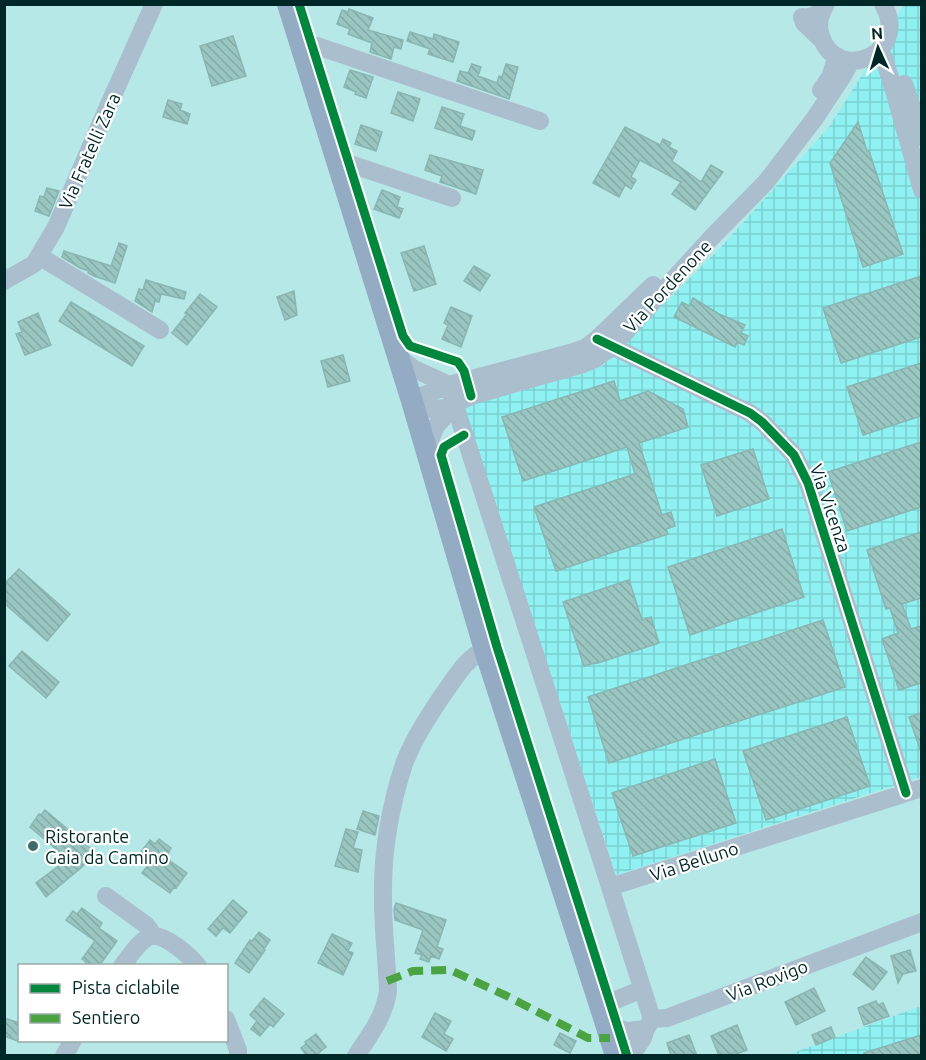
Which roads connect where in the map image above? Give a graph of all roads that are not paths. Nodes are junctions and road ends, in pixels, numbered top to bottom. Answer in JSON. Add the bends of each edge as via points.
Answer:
{"nodes":[{"id":1,"x":154,"y":4,"type":"edge"},
{"id":2,"x":288,"y":4,"type":"edge"},
{"id":3,"x":887,"y":6,"type":"edge"},
{"id":4,"x":824,"y":8,"type":"edge"},
{"id":5,"x":802,"y":11,"type":"edge"},
{"id":6,"x":822,"y":40,"type":"junction"},
{"id":7,"x":883,"y":45,"type":"junction"},
{"id":8,"x":302,"y":50,"type":"junction"},
{"id":9,"x":844,"y":58,"type":"junction"},
{"id":10,"x":540,"y":121,"type":"dead end"},
{"id":11,"x":921,"y":137,"type":"edge"},
{"id":12,"x":339,"y":169,"type":"junction"},
{"id":13,"x":921,"y":186,"type":"edge"},
{"id":14,"x":452,"y":198,"type":"dead end"},
{"id":15,"x":39,"y":256,"type":"junction"},
{"id":16,"x":4,"y":280,"type":"edge"},
{"id":17,"x":160,"y":330,"type":"dead end"},
{"id":18,"x":604,"y":343,"type":"junction"},
{"id":19,"x":398,"y":357,"type":"junction"},
{"id":20,"x":449,"y":386,"type":"junction"},
{"id":21,"x":413,"y":405,"type":"junction"},
{"id":22,"x":455,"y":405,"type":"junction"},
{"id":23,"x":426,"y":450,"type":"junction"},
{"id":24,"x":485,"y":650,"type":"junction"},
{"id":25,"x":914,"y":790,"type":"edge"},
{"id":26,"x":610,"y":887,"type":"junction"},
{"id":27,"x":106,"y":896,"type":"dead end"},
{"id":28,"x":921,"y":922,"type":"edge"},
{"id":29,"x":152,"y":936,"type":"junction"},
{"id":30,"x":124,"y":964,"type":"edge"},
{"id":31,"x":196,"y":964,"type":"edge"},
{"id":32,"x":642,"y":989,"type":"junction"},
{"id":33,"x":600,"y":1005,"type":"junction"},
{"id":34,"x":228,"y":1024,"type":"edge"},
{"id":35,"x":649,"y":1024,"type":"junction"},
{"id":36,"x":607,"y":1026,"type":"junction"},
{"id":37,"x":72,"y":1042,"type":"edge"},
{"id":38,"x":64,"y":1056,"type":"edge"},
{"id":39,"x":238,"y":1056,"type":"edge"},
{"id":40,"x":356,"y":1056,"type":"edge"},
{"id":41,"x":615,"y":1056,"type":"edge"},
{"id":42,"x":631,"y":1056,"type":"edge"}],
"edges":[{"from":1,"to":15,"type":"street","name":"Via Fratelli Zara","via":[[56,227]]},
{"from":2,"to":8,"type":"main road"},
{"from":3,"to":7,"type":"street","via":[[890,30]]},
{"from":4,"to":5,"type":"street","via":[[804,18]]},
{"from":4,"to":6,"type":"street","via":[[819,21]]},
{"from":5,"to":6,"type":"street","via":[[804,23]]},
{"from":6,"to":9,"type":"street","via":[[828,49]]},
{"from":7,"to":9,"type":"street","via":[[861,60]]},
{"from":7,"to":11,"type":"street","via":[[894,53]]},
{"from":7,"to":13,"type":"street"},
{"from":8,"to":10,"type":"street","via":[[317,46]]},
{"from":8,"to":12,"type":"main road"},
{"from":9,"to":18,"type":"street","name":"Via Pordenone","via":[[749,190]]},
{"from":12,"to":14,"type":"street","via":[[353,165]]},
{"from":12,"to":19,"type":"main road"},
{"from":15,"to":16,"type":"street","name":"Via Fratelli Zara","via":[[24,271]]},
{"from":15,"to":17,"type":"street"},
{"from":18,"to":20,"type":"street","name":"Via Pordenone"},
{"from":18,"to":22,"type":"street","name":"Via Pordenone","via":[[595,359],[583,364],[471,396]]},
{"from":18,"to":25,"type":"street","name":"Via Vicenza","via":[[750,413],[794,455],[808,483]]},
{"from":19,"to":20,"type":"street"},
{"from":19,"to":21,"type":"main road"},
{"from":20,"to":21,"type":"street","name":"Via Pordenone","via":[[424,395]]},
{"from":20,"to":22,"type":"street"},
{"from":21,"to":22,"type":"street","name":"Via Pordenone","via":[[440,409]]},
{"from":21,"to":23,"type":"main road"},
{"from":22,"to":23,"type":"street","via":[[436,426]]},
{"from":22,"to":26,"type":"street"},
{"from":23,"to":24,"type":"main road"},
{"from":24,"to":33,"type":"main road"},
{"from":24,"to":40,"type":"street","via":[[478,652],[450,684],[425,721],[405,763],[384,868],[386,1005]]},
{"from":25,"to":26,"type":"street","name":"Via Belluno"},
{"from":26,"to":32,"type":"street"},
{"from":27,"to":29,"type":"street","via":[[146,924]]},
{"from":28,"to":35,"type":"street","name":"Via Rovigo"},
{"from":29,"to":30,"type":"street"},
{"from":29,"to":31,"type":"street","via":[[163,937]]},
{"from":32,"to":33,"type":"street"},
{"from":32,"to":35,"type":"street"},
{"from":33,"to":36,"type":"main road"},
{"from":34,"to":39,"type":"street"},
{"from":35,"to":36,"type":"street","name":"Via Rovigo","via":[[628,1031]]},
{"from":35,"to":42,"type":"street"},
{"from":36,"to":41,"type":"main road"},
{"from":37,"to":38,"type":"street"}]}
